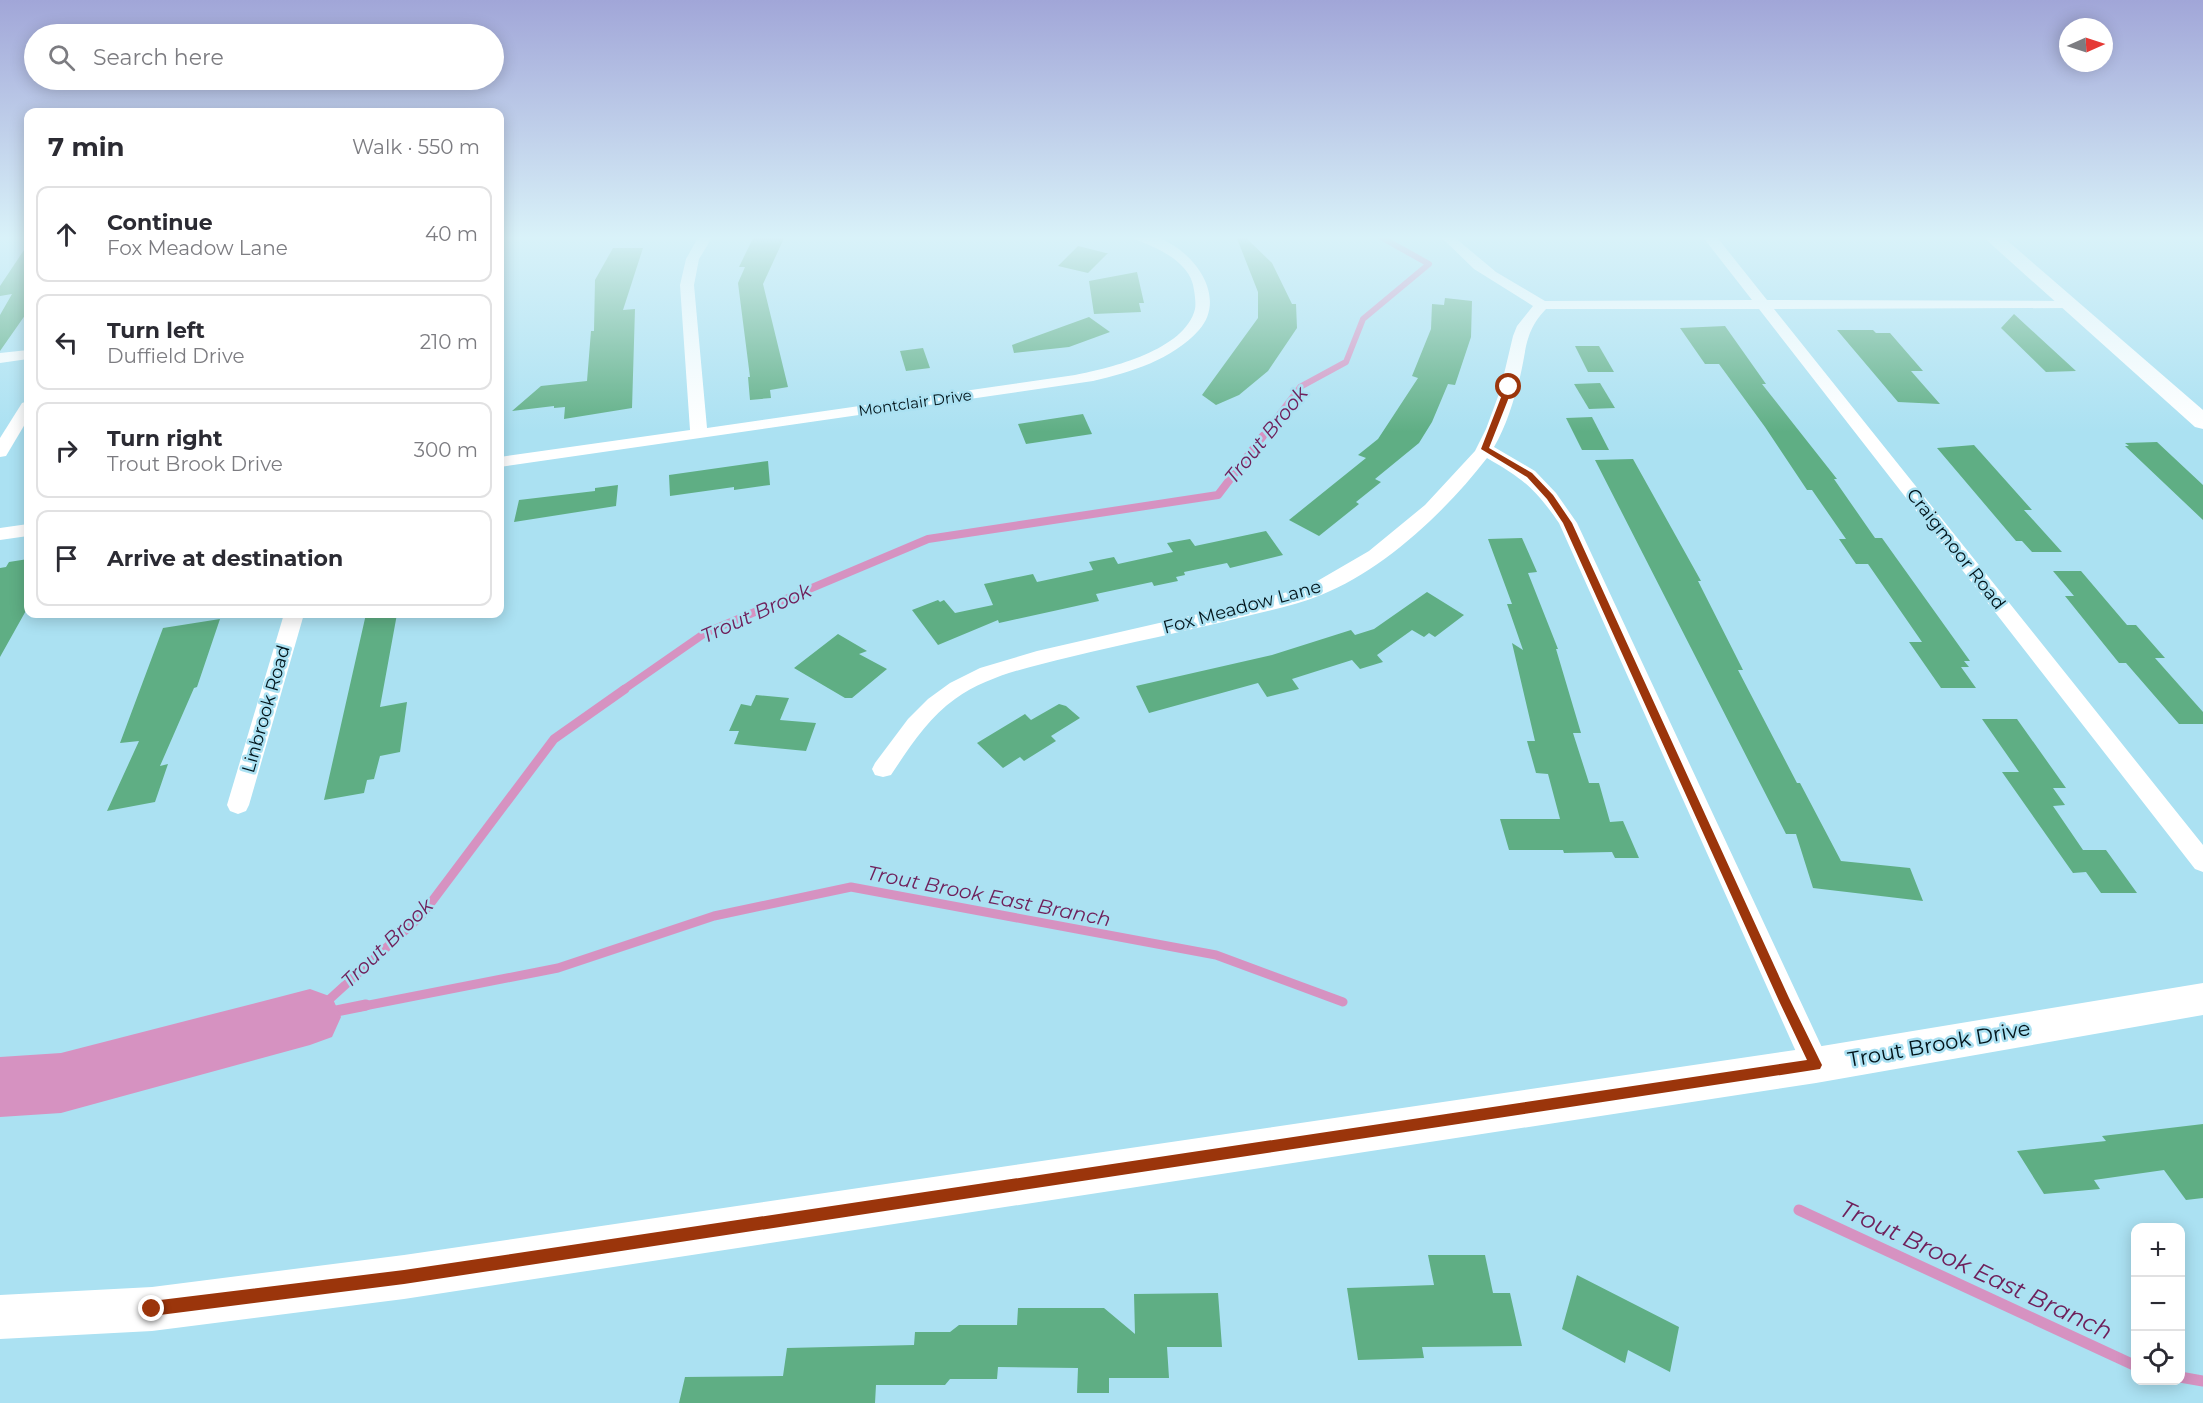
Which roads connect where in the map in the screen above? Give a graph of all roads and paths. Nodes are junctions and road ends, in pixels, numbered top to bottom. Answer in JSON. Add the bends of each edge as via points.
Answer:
{"nodes":[{"id":1,"x":688,"y":301,"type":"edge"},
{"id":2,"x":1203,"y":301,"type":"edge"},
{"id":3,"x":1535,"y":301,"type":"edge"},
{"id":4,"x":1760,"y":301,"type":"edge"},
{"id":5,"x":2066,"y":301,"type":"edge"},
{"id":6,"x":2069,"y":304,"type":"junction"},
{"id":7,"x":1542,"y":305,"type":"junction"},
{"id":8,"x":1764,"y":306,"type":"junction"},
{"id":9,"x":24,"y":355,"type":"edge"},
{"id":10,"x":0,"y":358,"type":"edge"},
{"id":11,"x":24,"y":413,"type":"edge"},
{"id":12,"x":2203,"y":422,"type":"edge"},
{"id":13,"x":699,"y":434,"type":"junction"},
{"id":14,"x":1485,"y":449,"type":"junction"},
{"id":15,"x":0,"y":452,"type":"edge"},
{"id":16,"x":504,"y":461,"type":"edge"},
{"id":17,"x":24,"y":531,"type":"edge"},
{"id":18,"x":0,"y":534,"type":"edge"},
{"id":19,"x":293,"y":618,"type":"edge"},
{"id":20,"x":883,"y":769,"type":"dead end"},
{"id":21,"x":238,"y":805,"type":"dead end"},
{"id":22,"x":2203,"y":862,"type":"edge"},
{"id":23,"x":2203,"y":999,"type":"edge"},
{"id":24,"x":1816,"y":1065,"type":"junction"},
{"id":25,"x":0,"y":1317,"type":"edge"}],
"edges":[{"from":1,"to":13,"type":"street"},
{"from":2,"to":13,"type":"street","name":"Montclair Drive","via":[[1197,320],[1186,334],[1144,361],[1108,373]]},
{"from":3,"to":7,"type":"street"},
{"from":4,"to":8,"type":"street","name":"Craigmoor Road"},
{"from":5,"to":6,"type":"main road"},
{"from":6,"to":8,"type":"street"},
{"from":6,"to":12,"type":"main road"},
{"from":7,"to":8,"type":"street"},
{"from":7,"to":14,"type":"street","name":"Fox Meadow Lane","via":[[1520,330],[1509,387]]},
{"from":8,"to":22,"type":"street","name":"Craigmoor Road"},
{"from":9,"to":10,"type":"street"},
{"from":11,"to":15,"type":"street"},
{"from":13,"to":16,"type":"street","name":"Montclair Drive"},
{"from":14,"to":20,"type":"street","name":"Fox Meadow Lane","via":[[1419,520],[1338,580],[1288,599],[1041,657],[976,678],[955,689],[925,715]]},
{"from":14,"to":24,"type":"street","via":[[1529,475],[1568,523]]},
{"from":17,"to":18,"type":"street"},
{"from":19,"to":21,"type":"street","name":"Linbrook Road"},
{"from":23,"to":24,"type":"main road","name":"Trout Brook Drive"},
{"from":24,"to":25,"type":"main road","name":"Trout Brook Drive","via":[[393,1278],[152,1309]]}]}
